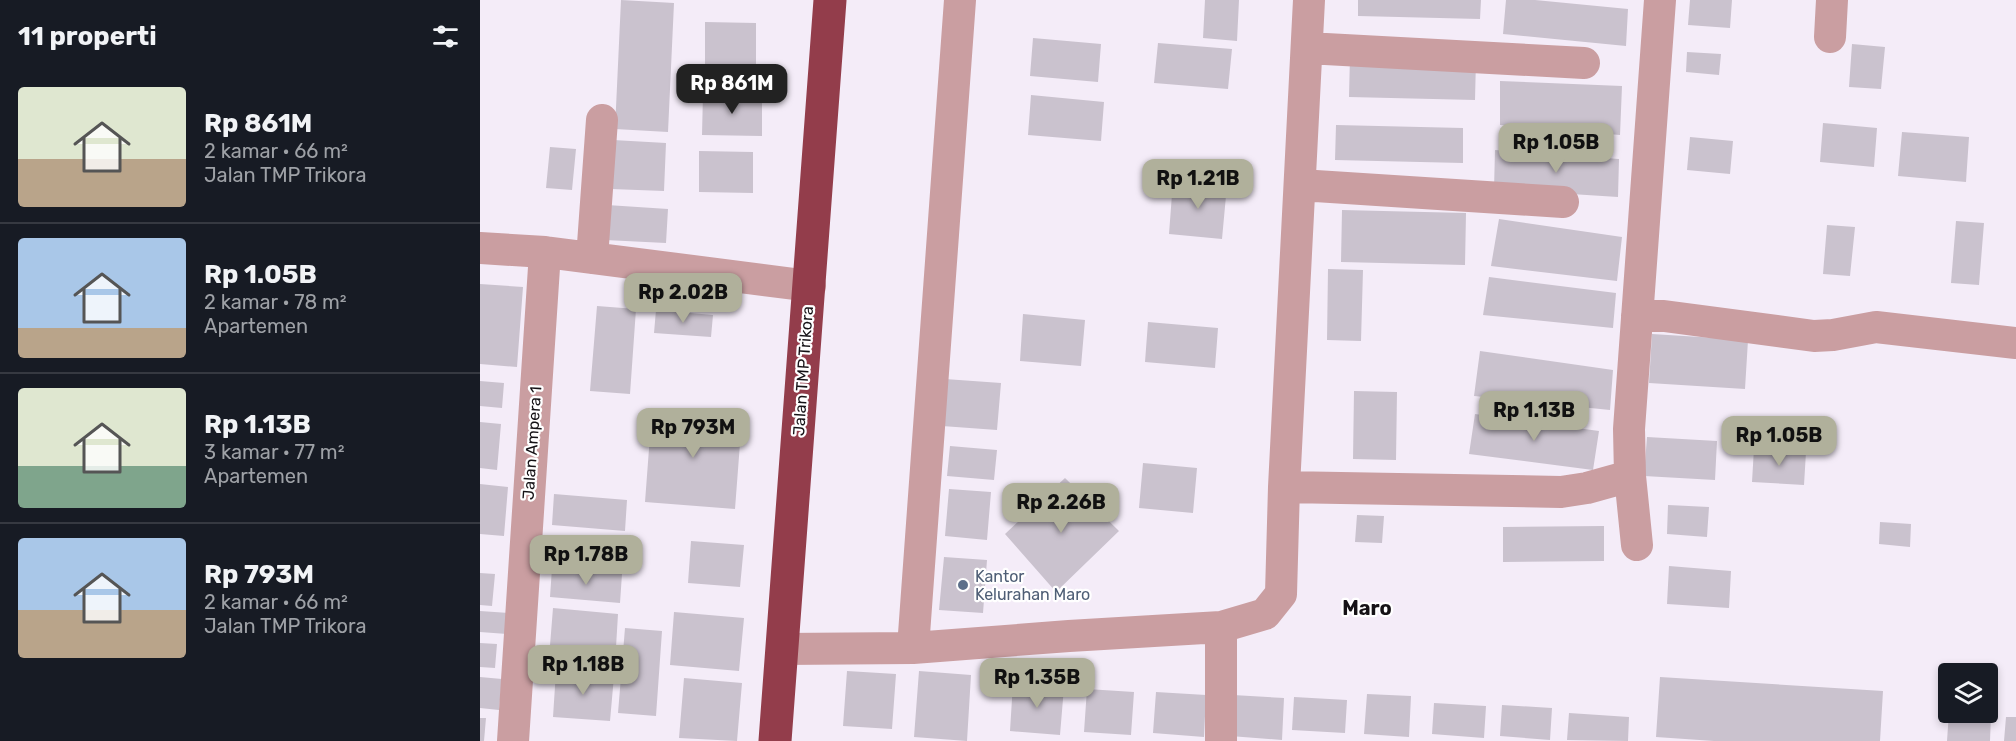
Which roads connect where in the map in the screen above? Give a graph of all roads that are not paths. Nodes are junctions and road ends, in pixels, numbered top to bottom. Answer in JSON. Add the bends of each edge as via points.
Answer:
{"nodes":[{"id":1,"x":830,"y":0,"type":"edge"},
{"id":2,"x":960,"y":0,"type":"edge"},
{"id":3,"x":1309,"y":0,"type":"edge"},
{"id":4,"x":1660,"y":0,"type":"edge"},
{"id":5,"x":1832,"y":0,"type":"edge"},
{"id":6,"x":1830,"y":37,"type":"dead end"},
{"id":7,"x":1307,"y":48,"type":"junction"},
{"id":8,"x":1584,"y":63,"type":"dead end"},
{"id":9,"x":602,"y":120,"type":"dead end"},
{"id":10,"x":1300,"y":185,"type":"junction"},
{"id":11,"x":1563,"y":202,"type":"dead end"},
{"id":12,"x":480,"y":248,"type":"edge"},
{"id":13,"x":545,"y":252,"type":"junction"},
{"id":14,"x":592,"y":258,"type":"junction"},
{"id":15,"x":810,"y":286,"type":"junction"},
{"id":16,"x":1637,"y":316,"type":"junction"},
{"id":17,"x":2016,"y":343,"type":"edge"},
{"id":18,"x":1630,"y":476,"type":"junction"},
{"id":19,"x":1284,"y":487,"type":"junction"},
{"id":20,"x":1637,"y":545,"type":"dead end"},
{"id":21,"x":1221,"y":627,"type":"junction"},
{"id":22,"x":782,"y":648,"type":"junction"},
{"id":23,"x":913,"y":648,"type":"junction"},
{"id":24,"x":513,"y":741,"type":"edge"},
{"id":25,"x":775,"y":741,"type":"edge"},
{"id":26,"x":1221,"y":741,"type":"edge"}],
"edges":[{"from":1,"to":15,"type":"highway","name":"Jalan TMP Trikora"},
{"from":2,"to":23,"type":"street"},
{"from":3,"to":7,"type":"street"},
{"from":4,"to":16,"type":"street"},
{"from":5,"to":6,"type":"street"},
{"from":7,"to":8,"type":"street"},
{"from":7,"to":10,"type":"street"},
{"from":9,"to":14,"type":"street"},
{"from":10,"to":11,"type":"street"},
{"from":10,"to":19,"type":"street"},
{"from":12,"to":13,"type":"street"},
{"from":13,"to":14,"type":"street"},
{"from":13,"to":24,"type":"street","name":"Jalan Ampera 1"},
{"from":14,"to":15,"type":"street"},
{"from":15,"to":22,"type":"highway","name":"Jalan TMP Trikora"},
{"from":16,"to":17,"type":"street","via":[[1664,316],[1814,336],[1876,327]]},
{"from":16,"to":18,"type":"street","via":[[1629,429]]},
{"from":18,"to":19,"type":"street","via":[[1561,492]]},
{"from":18,"to":20,"type":"street"},
{"from":19,"to":21,"type":"street","via":[[1281,594],[1265,615]]},
{"from":21,"to":23,"type":"street"},
{"from":21,"to":26,"type":"street"},
{"from":22,"to":23,"type":"street"},
{"from":22,"to":25,"type":"highway","name":"Jalan TMP Trikora"}]}
